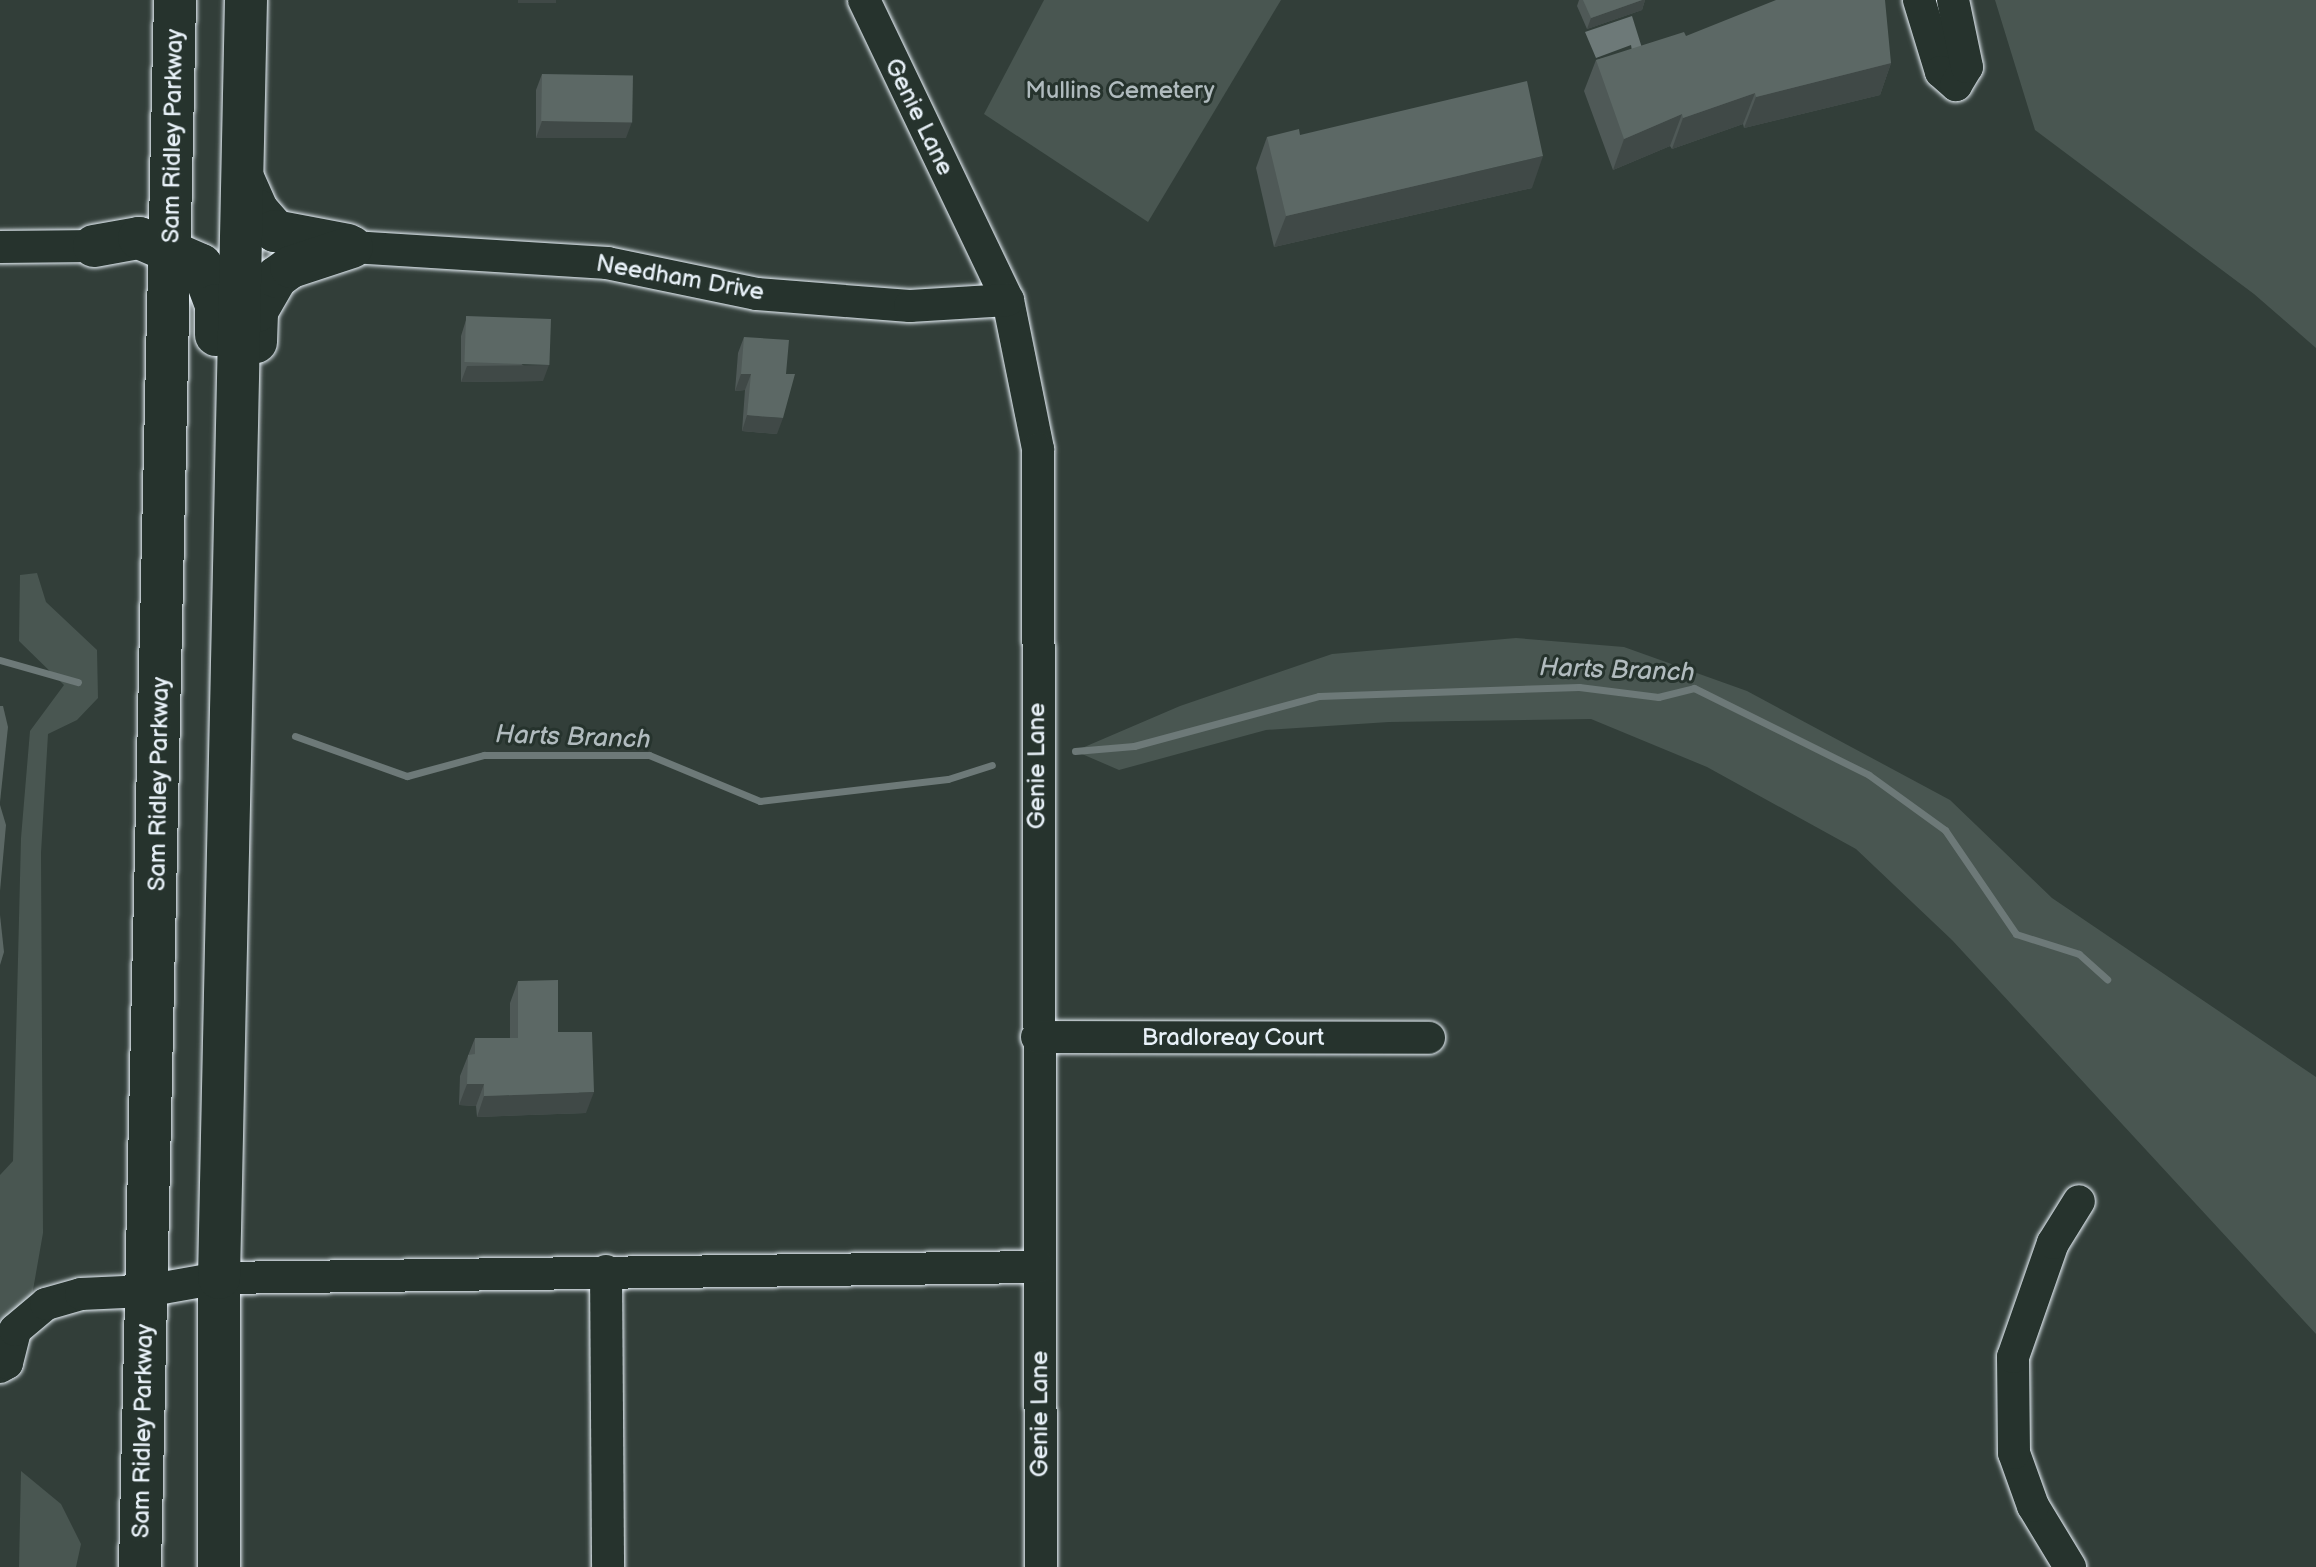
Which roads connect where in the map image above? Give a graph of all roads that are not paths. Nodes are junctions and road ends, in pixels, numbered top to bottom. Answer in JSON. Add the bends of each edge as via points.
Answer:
{"nodes":[{"id":1,"x":175,"y":0,"type":"edge"},
{"id":2,"x":191,"y":0,"type":"edge"},
{"id":3,"x":246,"y":0,"type":"edge"},
{"id":4,"x":864,"y":0,"type":"edge"},
{"id":5,"x":1919,"y":0,"type":"edge"},
{"id":6,"x":1953,"y":0,"type":"edge"},
{"id":7,"x":242,"y":176,"type":"junction"},
{"id":8,"x":94,"y":246,"type":"junction"},
{"id":9,"x":0,"y":247,"type":"edge"},
{"id":10,"x":352,"y":247,"type":"junction"},
{"id":11,"x":172,"y":251,"type":"junction"},
{"id":12,"x":240,"y":255,"type":"junction"},
{"id":13,"x":312,"y":262,"type":"junction"},
{"id":14,"x":1008,"y":300,"type":"junction"},
{"id":15,"x":171,"y":306,"type":"junction"},
{"id":16,"x":233,"y":624,"type":"junction"},
{"id":17,"x":1037,"y":1037,"type":"junction"},
{"id":18,"x":1429,"y":1038,"type":"dead end"},
{"id":19,"x":2079,"y":1201,"type":"dead end"},
{"id":20,"x":1039,"y":1267,"type":"junction"},
{"id":21,"x":606,"y":1271,"type":"junction"},
{"id":22,"x":219,"y":1278,"type":"junction"},
{"id":23,"x":146,"y":1291,"type":"junction"},
{"id":24,"x":0,"y":1367,"type":"edge"},
{"id":25,"x":140,"y":1567,"type":"edge"},
{"id":26,"x":219,"y":1567,"type":"edge"},
{"id":27,"x":608,"y":1567,"type":"edge"},
{"id":28,"x":1041,"y":1567,"type":"edge"},
{"id":29,"x":2070,"y":1567,"type":"edge"}],
"edges":[{"from":1,"to":11,"type":"main road","name":"Sam Ridley Parkway"},
{"from":2,"to":12,"type":"main road","via":[[190,198],[206,234]]},
{"from":3,"to":7,"type":"main road"},
{"from":4,"to":14,"type":"street","name":"Genie Lane"},
{"from":5,"to":6,"type":"street","via":[[1941,72],[1956,85],[1967,67]]},
{"from":7,"to":10,"type":"main road","via":[[257,210],[275,231],[336,239]]},
{"from":7,"to":12,"type":"main road"},
{"from":8,"to":9,"type":"street"},
{"from":8,"to":11,"type":"main road","via":[[139,238]]},
{"from":8,"to":15,"type":"main road","via":[[138,257],[152,270]]},
{"from":10,"to":13,"type":"main road"},
{"from":10,"to":14,"type":"street","name":"Needham Drive","via":[[607,263],[757,294],[910,306]]},
{"from":11,"to":15,"type":"main road","name":"Sam Ridley Parkway"},
{"from":11,"to":16,"type":"main road","via":[[201,265],[216,305],[216,591]]},
{"from":12,"to":13,"type":"main road"},
{"from":12,"to":16,"type":"main road"},
{"from":13,"to":16,"type":"main road","via":[[277,277],[257,311],[249,558],[246,594]]},
{"from":14,"to":17,"type":"street","name":"Genie Lane","via":[[1038,449]]},
{"from":15,"to":23,"type":"main road","name":"Sam Ridley Parkway"},
{"from":16,"to":22,"type":"main road"},
{"from":17,"to":18,"type":"street","name":"Bradloreay Court"},
{"from":17,"to":20,"type":"street","name":"Genie Lane"},
{"from":19,"to":29,"type":"street","via":[[2053,1243],[2013,1357],[2014,1453],[2033,1506]]},
{"from":20,"to":21,"type":"street"},
{"from":20,"to":28,"type":"street","name":"Genie Lane"},
{"from":21,"to":22,"type":"street"},
{"from":21,"to":27,"type":"street"},
{"from":22,"to":23,"type":"street"},
{"from":22,"to":26,"type":"main road"},
{"from":23,"to":24,"type":"street","via":[[81,1294],[46,1304],[15,1330],[7,1363]]},
{"from":23,"to":25,"type":"main road","name":"Sam Ridley Parkway"}]}
